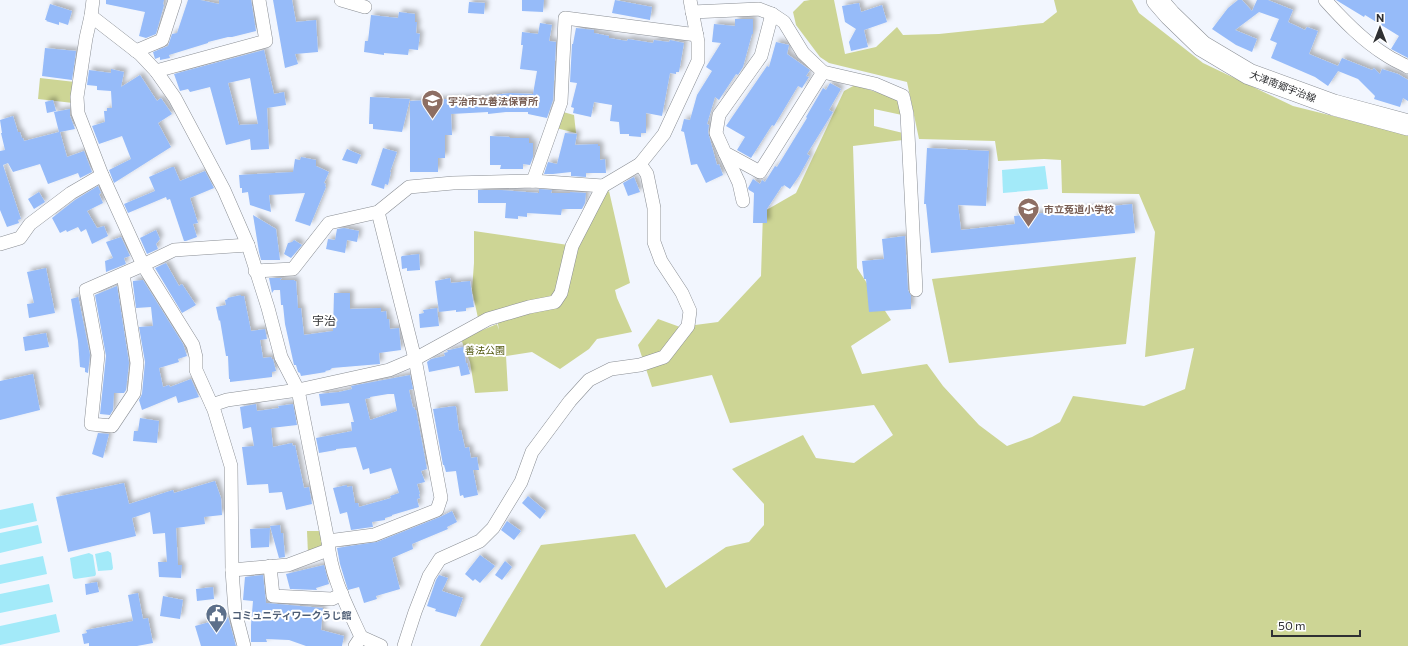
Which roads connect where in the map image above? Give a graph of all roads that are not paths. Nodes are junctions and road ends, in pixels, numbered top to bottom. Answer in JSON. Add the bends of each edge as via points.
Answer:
{"nodes":[{"id":1,"x":93,"y":0,"type":"edge"},
{"id":2,"x":175,"y":0,"type":"edge"},
{"id":3,"x":259,"y":0,"type":"edge"},
{"id":4,"x":341,"y":0,"type":"edge"},
{"id":5,"x":1157,"y":0,"type":"edge"},
{"id":6,"x":1326,"y":0,"type":"edge"},
{"id":7,"x":691,"y":6,"type":"edge"},
{"id":8,"x":365,"y":7,"type":"dead end"},
{"id":9,"x":772,"y":14,"type":"junction"},
{"id":10,"x":91,"y":16,"type":"junction"},
{"id":11,"x":697,"y":35,"type":"junction"},
{"id":12,"x":136,"y":51,"type":"junction"},
{"id":13,"x":1408,"y":67,"type":"edge"},
{"id":14,"x":156,"y":71,"type":"junction"},
{"id":15,"x":823,"y":72,"type":"junction"},
{"id":16,"x":1408,"y":125,"type":"edge"},
{"id":17,"x":725,"y":152,"type":"junction"},
{"id":18,"x":640,"y":164,"type":"junction"},
{"id":19,"x":102,"y":176,"type":"junction"},
{"id":20,"x":533,"y":181,"type":"junction"},
{"id":21,"x":603,"y":186,"type":"junction"},
{"id":22,"x":743,"y":201,"type":"dead end"},
{"id":23,"x":378,"y":212,"type":"junction"},
{"id":24,"x":0,"y":244,"type":"edge"},
{"id":25,"x":248,"y":245,"type":"junction"},
{"id":26,"x":143,"y":265,"type":"junction"},
{"id":27,"x":255,"y":271,"type":"junction"},
{"id":28,"x":123,"y":274,"type":"junction"},
{"id":29,"x":916,"y":290,"type":"dead end"},
{"id":30,"x":415,"y":359,"type":"junction"},
{"id":31,"x":298,"y":390,"type":"junction"},
{"id":32,"x":212,"y":405,"type":"junction"},
{"id":33,"x":328,"y":546,"type":"junction"},
{"id":34,"x":270,"y":566,"type":"junction"},
{"id":35,"x":232,"y":570,"type":"junction"},
{"id":36,"x":342,"y":594,"type":"junction"},
{"id":37,"x":358,"y":641,"type":"edge"},
{"id":38,"x":244,"y":646,"type":"edge"},
{"id":39,"x":381,"y":646,"type":"edge"},
{"id":40,"x":404,"y":646,"type":"edge"}],
"edges":[{"from":1,"to":10,"type":"street"},
{"from":2,"to":12,"type":"street","via":[[162,40]]},
{"from":3,"to":14,"type":"street","via":[[266,41]]},
{"from":4,"to":8,"type":"street"},
{"from":5,"to":16,"type":"main road","name":"大津南郷宇治線","via":[[1202,46],[1249,74],[1334,105]]},
{"from":6,"to":13,"type":"street","via":[[1361,36],[1385,55]]},
{"from":7,"to":9,"type":"street","via":[[759,9]]},
{"from":7,"to":11,"type":"street"},
{"from":9,"to":15,"type":"street","via":[[784,22],[803,53]]},
{"from":9,"to":17,"type":"street","via":[[761,56],[719,115],[716,133]]},
{"from":10,"to":12,"type":"street"},
{"from":10,"to":19,"type":"street","via":[[77,96],[78,114]]},
{"from":11,"to":18,"type":"street","via":[[698,61],[664,134]]},
{"from":11,"to":20,"type":"street","via":[[566,18],[561,102]]},
{"from":12,"to":14,"type":"street"},
{"from":14,"to":25,"type":"street","via":[[175,98],[224,190]]},
{"from":15,"to":17,"type":"street","via":[[760,172]]},
{"from":15,"to":29,"type":"street","via":[[875,84],[903,96],[907,114]]},
{"from":17,"to":22,"type":"street","via":[[739,183]]},
{"from":18,"to":21,"type":"street"},
{"from":18,"to":40,"type":"street","via":[[647,174],[654,208],[654,242],[661,261],[682,293],[690,311],[688,326],[664,357],[612,369],[589,380],[570,401],[532,452],[521,482],[493,528],[480,541],[440,559],[429,576]]},
{"from":19,"to":24,"type":"street","via":[[71,193],[30,224],[20,238]]},
{"from":19,"to":26,"type":"street"},
{"from":20,"to":21,"type":"street"},
{"from":20,"to":23,"type":"street","via":[[409,187]]},
{"from":21,"to":30,"type":"street","via":[[572,246],[561,293],[555,302],[488,319]]},
{"from":23,"to":27,"type":"street","via":[[329,223],[293,269]]},
{"from":23,"to":30,"type":"street"},
{"from":25,"to":26,"type":"street","via":[[174,250]]},
{"from":25,"to":27,"type":"street"},
{"from":26,"to":28,"type":"street"},
{"from":26,"to":32,"type":"street","via":[[193,345],[196,370]]},
{"from":27,"to":31,"type":"street","via":[[281,357]]},
{"from":28,"to":28,"type":"street","via":[[137,363],[134,393],[112,426],[91,424],[98,355],[86,290]]},
{"from":30,"to":31,"type":"street","via":[[389,370]]},
{"from":30,"to":33,"type":"street","via":[[441,498],[437,510],[374,535]]},
{"from":31,"to":32,"type":"street","via":[[227,400]]},
{"from":31,"to":33,"type":"street"},
{"from":32,"to":35,"type":"street","via":[[231,466]]},
{"from":33,"to":34,"type":"street","via":[[288,565]]},
{"from":33,"to":36,"type":"street","via":[[329,557]]},
{"from":34,"to":35,"type":"street"},
{"from":34,"to":36,"type":"street","via":[[273,596],[332,600]]},
{"from":35,"to":38,"type":"street","via":[[235,611]]},
{"from":36,"to":37,"type":"street"},
{"from":37,"to":39,"type":"street"}]}
